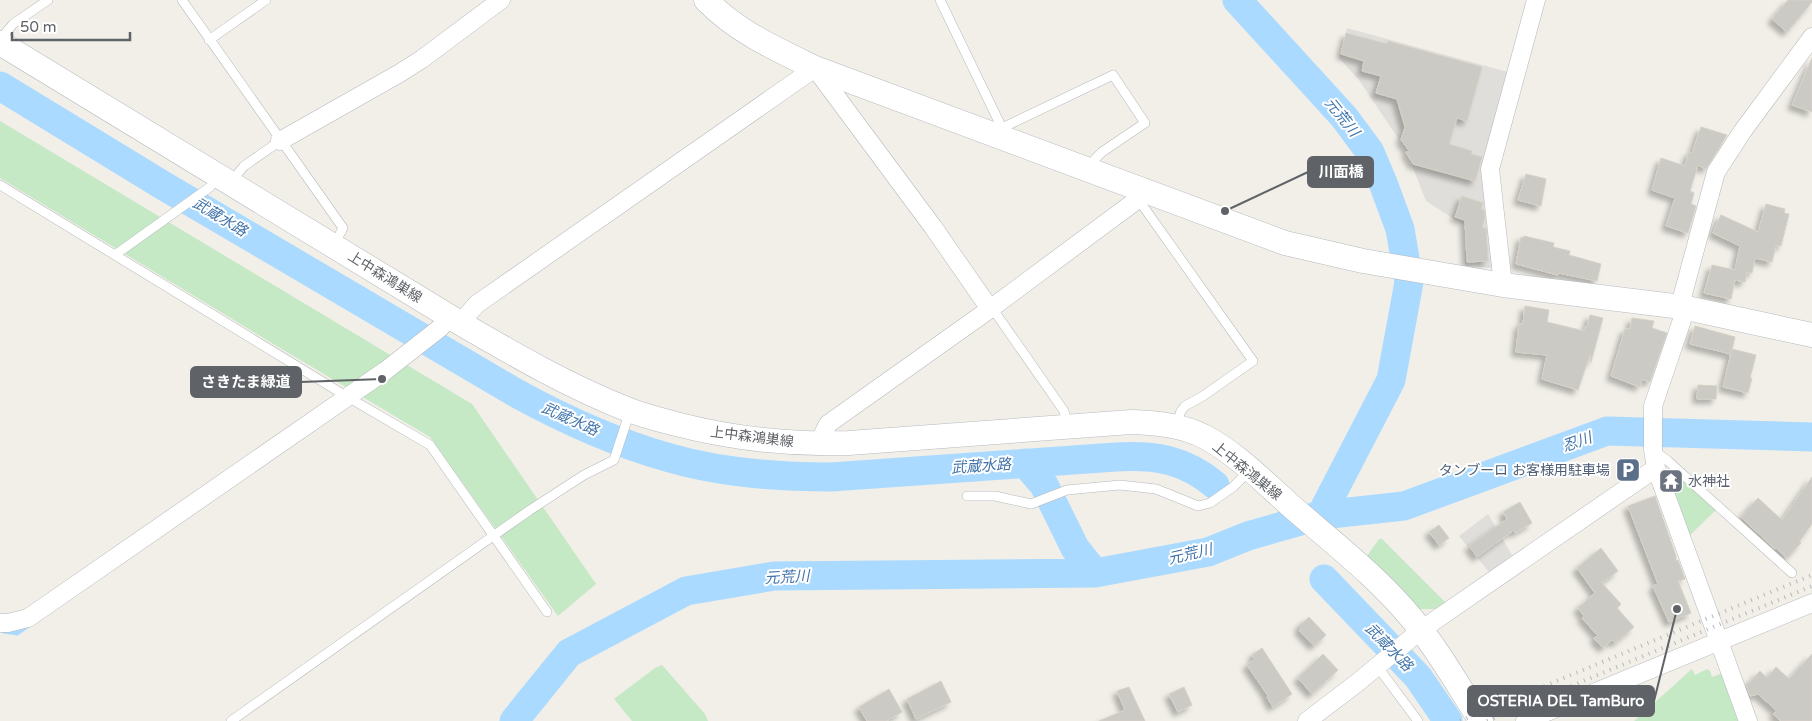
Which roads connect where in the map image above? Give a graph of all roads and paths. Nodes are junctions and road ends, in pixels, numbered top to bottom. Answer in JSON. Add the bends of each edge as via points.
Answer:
{"nodes":[{"id":1,"x":48,"y":0,"type":"edge"},
{"id":2,"x":182,"y":0,"type":"edge"},
{"id":3,"x":266,"y":0,"type":"edge"},
{"id":4,"x":501,"y":0,"type":"edge"},
{"id":5,"x":706,"y":0,"type":"edge"},
{"id":6,"x":940,"y":0,"type":"edge"},
{"id":7,"x":1536,"y":0,"type":"edge"},
{"id":8,"x":1812,"y":38,"type":"edge"},
{"id":9,"x":209,"y":40,"type":"junction"},
{"id":10,"x":0,"y":42,"type":"edge"},
{"id":11,"x":815,"y":68,"type":"junction"},
{"id":12,"x":1001,"y":132,"type":"junction"},
{"id":13,"x":280,"y":141,"type":"junction"},
{"id":14,"x":1090,"y":170,"type":"junction"},
{"id":15,"x":220,"y":182,"type":"junction"},
{"id":16,"x":0,"y":185,"type":"edge"},
{"id":17,"x":1143,"y":195,"type":"junction"},
{"id":18,"x":334,"y":246,"type":"junction"},
{"id":19,"x":115,"y":255,"type":"junction"},
{"id":20,"x":1503,"y":284,"type":"junction"},
{"id":21,"x":1682,"y":306,"type":"junction"},
{"id":22,"x":990,"y":309,"type":"junction"},
{"id":23,"x":450,"y":323,"type":"junction"},
{"id":24,"x":1812,"y":335,"type":"edge"},
{"id":25,"x":346,"y":396,"type":"junction"},
{"id":26,"x":628,"y":419,"type":"junction"},
{"id":27,"x":1068,"y":426,"type":"junction"},
{"id":28,"x":1176,"y":426,"type":"junction"},
{"id":29,"x":818,"y":444,"type":"junction"},
{"id":30,"x":1653,"y":450,"type":"junction"},
{"id":31,"x":1656,"y":468,"type":"junction"},
{"id":32,"x":1255,"y":475,"type":"junction"},
{"id":33,"x":967,"y":496,"type":"dead end"},
{"id":34,"x":495,"y":536,"type":"junction"},
{"id":35,"x":1792,"y":573,"type":"dead end"},
{"id":36,"x":1812,"y":603,"type":"edge"},
{"id":37,"x":547,"y":612,"type":"dead end"},
{"id":38,"x":0,"y":623,"type":"edge"},
{"id":39,"x":1415,"y":634,"type":"junction"},
{"id":40,"x":1719,"y":641,"type":"junction"},
{"id":41,"x":1381,"y":663,"type":"junction"},
{"id":42,"x":231,"y":721,"type":"edge"},
{"id":43,"x":1307,"y":721,"type":"edge"},
{"id":44,"x":1418,"y":721,"type":"edge"},
{"id":45,"x":1481,"y":721,"type":"edge"},
{"id":46,"x":1525,"y":721,"type":"edge"},
{"id":47,"x":1748,"y":721,"type":"edge"}],
"edges":[{"from":1,"to":10,"type":"lane","via":[[13,24]]},
{"from":2,"to":9,"type":"lane"},
{"from":3,"to":9,"type":"lane"},
{"from":4,"to":13,"type":"street","via":[[422,59]]},
{"from":5,"to":11,"type":"main road","via":[[720,15],[750,36]]},
{"from":6,"to":12,"type":"lane"},
{"from":7,"to":20,"type":"street","via":[[1490,169]]},
{"from":8,"to":21,"type":"street","via":[[1716,172]]},
{"from":9,"to":13,"type":"lane"},
{"from":10,"to":15,"type":"main road","name":"上中森鴻巣線"},
{"from":11,"to":12,"type":"main road"},
{"from":11,"to":22,"type":"street"},
{"from":11,"to":23,"type":"street"},
{"from":12,"to":14,"type":"main road"},
{"from":12,"to":14,"type":"lane","via":[[1114,75],[1145,123],[1102,152]]},
{"from":13,"to":15,"type":"lane"},
{"from":13,"to":18,"type":"lane","via":[[343,228]]},
{"from":14,"to":17,"type":"main road"},
{"from":15,"to":18,"type":"main road","name":"上中森鴻巣線"},
{"from":15,"to":19,"type":"lane"},
{"from":16,"to":19,"type":"lane"},
{"from":17,"to":20,"type":"main road","via":[[1285,243],[1363,261]]},
{"from":17,"to":22,"type":"street"},
{"from":17,"to":28,"type":"lane","via":[[1253,361],[1185,406]]},
{"from":18,"to":23,"type":"main road","name":"上中森鴻巣線"},
{"from":19,"to":25,"type":"lane"},
{"from":20,"to":21,"type":"main road"},
{"from":21,"to":24,"type":"main road"},
{"from":21,"to":30,"type":"street","via":[[1682,320],[1653,406]]},
{"from":22,"to":27,"type":"lane","via":[[1064,411]]},
{"from":22,"to":29,"type":"street","via":[[828,424]]},
{"from":23,"to":25,"type":"street"},
{"from":23,"to":26,"type":"main road","name":"上中森鴻巣線","via":[[528,362]]},
{"from":25,"to":34,"type":"lane","via":[[430,445]]},
{"from":25,"to":38,"type":"street","via":[[28,618]]},
{"from":26,"to":29,"type":"main road","name":"上中森鴻巣線","via":[[733,437]]},
{"from":26,"to":34,"type":"lane","via":[[614,460],[584,475]]},
{"from":27,"to":28,"type":"main road","name":"上中森鴻巣線","via":[[1131,422]]},
{"from":27,"to":29,"type":"main road","name":"上中森鴻巣線"},
{"from":28,"to":32,"type":"main road","name":"上中森鴻巣線","via":[[1204,437]]},
{"from":30,"to":31,"type":"street"},
{"from":30,"to":35,"type":"lane"},
{"from":31,"to":39,"type":"street"},
{"from":31,"to":40,"type":"street"},
{"from":32,"to":33,"type":"lane","via":[[1210,504],[1198,506],[1156,489],[1120,485],[1067,490],[1031,504],[995,496]]},
{"from":32,"to":39,"type":"main road","name":"上中森鴻巣線","via":[[1396,602]]},
{"from":34,"to":37,"type":"lane"},
{"from":34,"to":42,"type":"lane"},
{"from":36,"to":40,"type":"street"},
{"from":39,"to":41,"type":"street"},
{"from":39,"to":45,"type":"main road","name":"上中森鴻巣線"},
{"from":40,"to":46,"type":"street"},
{"from":40,"to":47,"type":"street"},
{"from":41,"to":43,"type":"street"},
{"from":41,"to":44,"type":"lane"}]}
